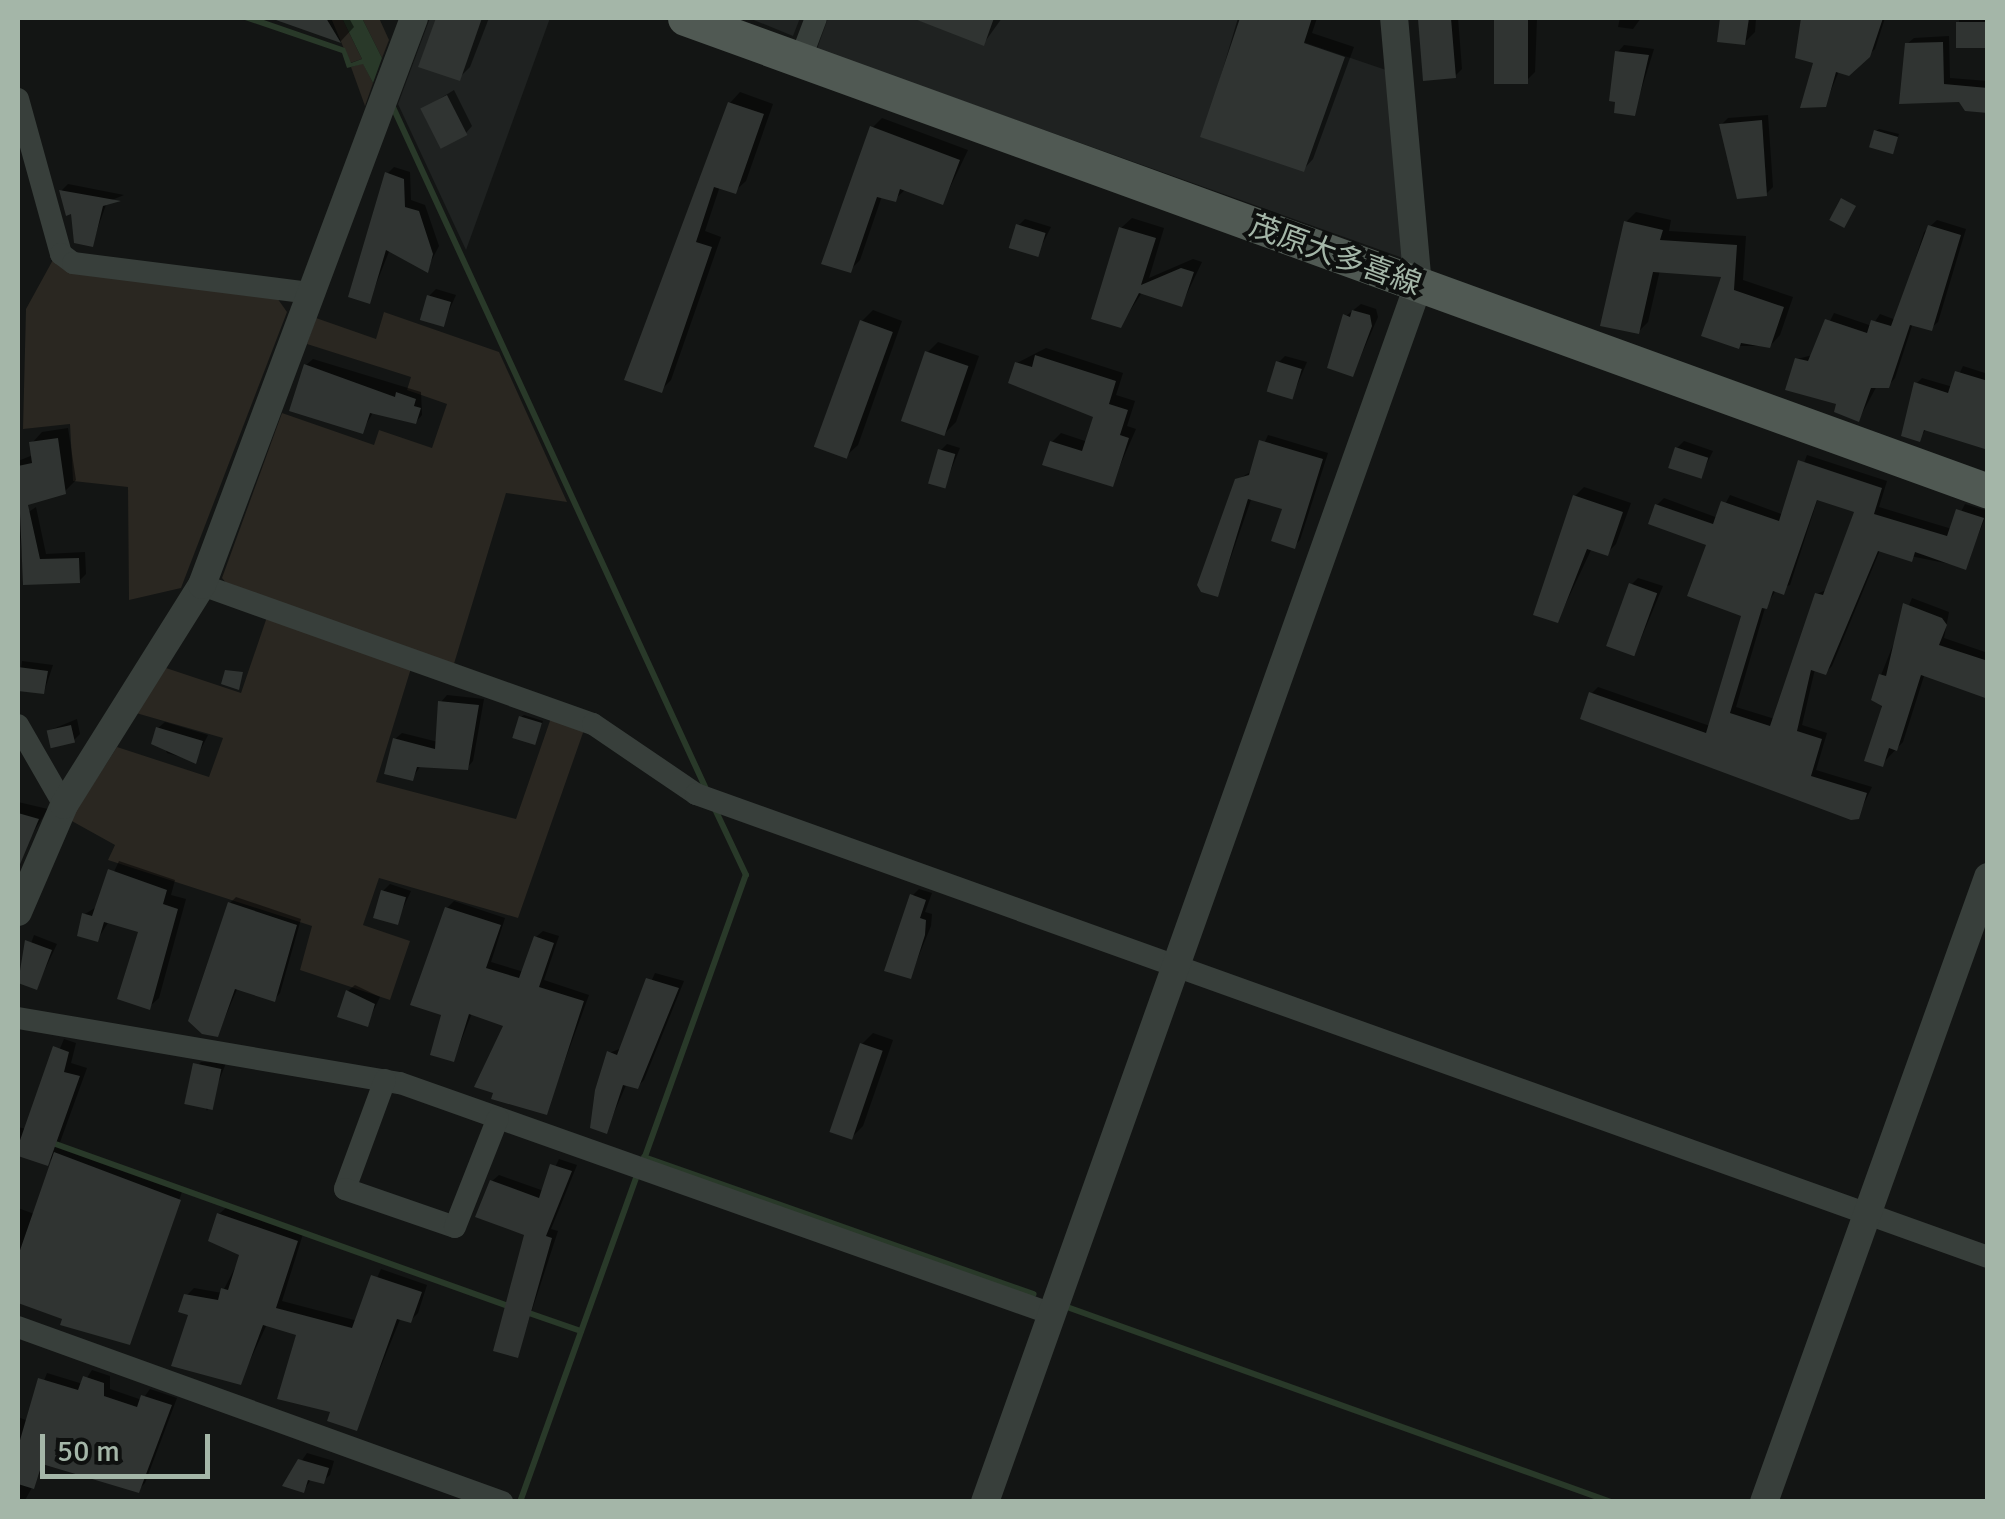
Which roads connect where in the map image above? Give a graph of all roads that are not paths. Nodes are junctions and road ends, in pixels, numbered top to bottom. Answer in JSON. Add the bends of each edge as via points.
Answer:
{"nodes":[{"id":1,"x":414,"y":18,"type":"edge"},
{"id":2,"x":684,"y":18,"type":"edge"},
{"id":3,"x":816,"y":18,"type":"edge"},
{"id":4,"x":1394,"y":18,"type":"edge"},
{"id":5,"x":800,"y":63,"type":"junction"},
{"id":6,"x":18,"y":98,"type":"edge"},
{"id":7,"x":1418,"y":286,"type":"junction"},
{"id":8,"x":309,"y":293,"type":"junction"},
{"id":9,"x":1988,"y":491,"type":"edge"},
{"id":10,"x":202,"y":585,"type":"junction"},
{"id":11,"x":18,"y":725,"type":"edge"},
{"id":12,"x":64,"y":805,"type":"junction"},
{"id":13,"x":1988,"y":876,"type":"edge"},
{"id":14,"x":18,"y":912,"type":"edge"},
{"id":15,"x":1176,"y":967,"type":"junction"},
{"id":16,"x":18,"y":1018,"type":"edge"},
{"id":17,"x":385,"y":1080,"type":"junction"},
{"id":18,"x":498,"y":1118,"type":"junction"},
{"id":19,"x":1867,"y":1214,"type":"junction"},
{"id":20,"x":1988,"y":1257,"type":"edge"},
{"id":21,"x":1052,"y":1314,"type":"junction"},
{"id":22,"x":18,"y":1327,"type":"edge"},
{"id":23,"x":502,"y":1502,"type":"edge"},
{"id":24,"x":985,"y":1502,"type":"edge"},
{"id":25,"x":1764,"y":1502,"type":"edge"}],
"edges":[{"from":1,"to":8,"type":"street"},
{"from":2,"to":5,"type":"main road","name":"茂原大多喜線"},
{"from":3,"to":5,"type":"street"},
{"from":4,"to":7,"type":"street"},
{"from":5,"to":7,"type":"main road","name":"茂原大多喜線"},
{"from":6,"to":8,"type":"street","via":[[61,254],[73,263]]},
{"from":7,"to":9,"type":"main road","name":"茂原大多喜線"},
{"from":7,"to":15,"type":"street"},
{"from":8,"to":10,"type":"street"},
{"from":10,"to":12,"type":"street"},
{"from":10,"to":15,"type":"street","via":[[593,724],[696,794]]},
{"from":11,"to":12,"type":"street"},
{"from":12,"to":14,"type":"street"},
{"from":13,"to":19,"type":"street"},
{"from":15,"to":19,"type":"street"},
{"from":15,"to":21,"type":"street"},
{"from":16,"to":17,"type":"street"},
{"from":17,"to":18,"type":"street"},
{"from":17,"to":18,"type":"street","via":[[345,1190],[455,1227]]},
{"from":18,"to":21,"type":"street"},
{"from":19,"to":20,"type":"street"},
{"from":19,"to":25,"type":"street"},
{"from":21,"to":24,"type":"street"},
{"from":22,"to":23,"type":"street"}]}
